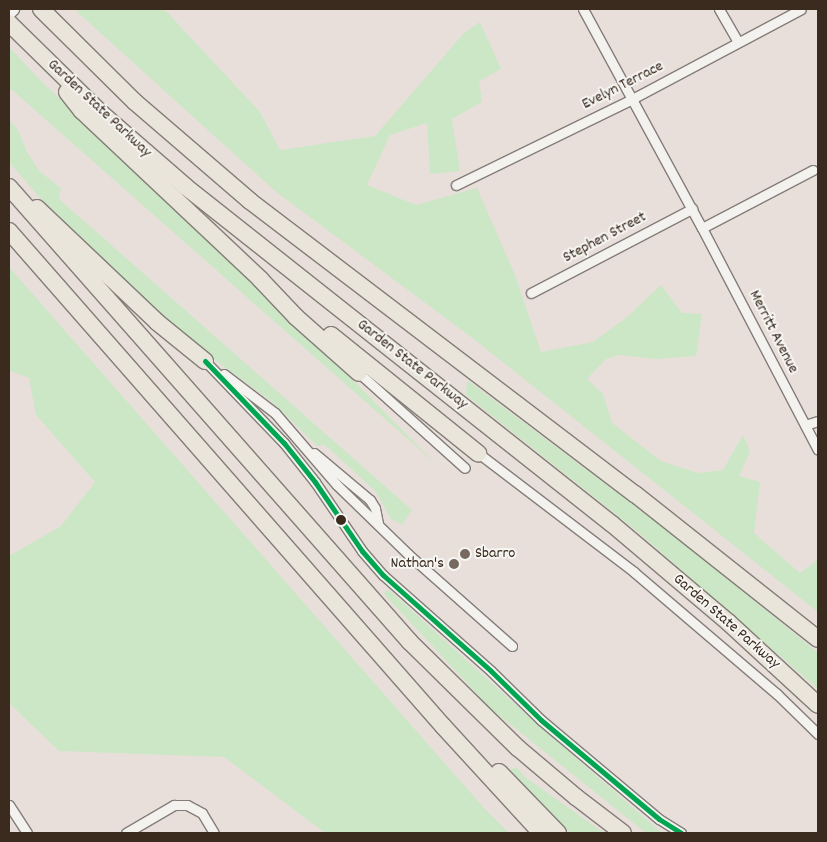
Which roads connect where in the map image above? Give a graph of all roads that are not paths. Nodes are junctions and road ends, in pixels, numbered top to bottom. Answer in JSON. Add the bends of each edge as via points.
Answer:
{"nodes":[{"id":1,"x":13,"y":9,"type":"edge"},
{"id":2,"x":583,"y":9,"type":"edge"},
{"id":3,"x":719,"y":9,"type":"edge"},
{"id":4,"x":801,"y":9,"type":"edge"},
{"id":5,"x":9,"y":13,"type":"edge"},
{"id":6,"x":47,"y":14,"type":"edge"},
{"id":7,"x":9,"y":22,"type":"edge"},
{"id":8,"x":738,"y":42,"type":"junction"},
{"id":9,"x":32,"y":47,"type":"junction"},
{"id":10,"x":632,"y":99,"type":"junction"},
{"id":11,"x":813,"y":170,"type":"dead end"},
{"id":12,"x":456,"y":185,"type":"dead end"},
{"id":13,"x":9,"y":186,"type":"edge"},
{"id":14,"x":692,"y":209,"type":"junction"},
{"id":15,"x":702,"y":228,"type":"junction"},
{"id":16,"x":9,"y":231,"type":"edge"},
{"id":17,"x":260,"y":279,"type":"junction"},
{"id":18,"x":531,"y":293,"type":"dead end"},
{"id":19,"x":205,"y":361,"type":"junction"},
{"id":20,"x":358,"y":373,"type":"joint"},
{"id":21,"x":818,"y":421,"type":"edge"},
{"id":22,"x":805,"y":426,"type":"junction"},
{"id":23,"x":818,"y":450,"type":"edge"},
{"id":24,"x":478,"y":453,"type":"joint"},
{"id":25,"x":465,"y":468,"type":"dead end"},
{"id":26,"x":818,"y":639,"type":"edge"},
{"id":27,"x":512,"y":646,"type":"dead end"},
{"id":28,"x":818,"y":705,"type":"edge"},
{"id":29,"x":443,"y":726,"type":"junction"},
{"id":30,"x":818,"y":734,"type":"edge"},
{"id":31,"x":9,"y":805,"type":"edge"},
{"id":32,"x":27,"y":833,"type":"edge"},
{"id":33,"x":126,"y":833,"type":"edge"},
{"id":34,"x":214,"y":833,"type":"edge"},
{"id":35,"x":541,"y":833,"type":"edge"},
{"id":36,"x":558,"y":833,"type":"edge"},
{"id":37,"x":623,"y":833,"type":"edge"},
{"id":38,"x":681,"y":833,"type":"edge"}],
"edges":[{"from":1,"to":5,"type":"street"},
{"from":2,"to":10,"type":"street"},
{"from":3,"to":8,"type":"street"},
{"from":4,"to":8,"type":"street","name":"Evelyn Terrace"},
{"from":6,"to":26,"type":"highway","name":"Garden State Parkway","via":[[135,102],[250,201],[621,483]]},
{"from":7,"to":9,"type":"highway","name":"Garden State Parkway"},
{"from":8,"to":10,"type":"street","name":"Evelyn Terrace"},
{"from":9,"to":17,"type":"highway","via":[[82,111]]},
{"from":9,"to":28,"type":"highway","name":"Garden State Parkway","via":[[101,113],[193,193],[612,524],[728,622]]},
{"from":10,"to":12,"type":"street","name":"Evelyn Terrace"},
{"from":10,"to":14,"type":"street"},
{"from":11,"to":15,"type":"street"},
{"from":13,"to":19,"type":"highway","via":[[51,219],[157,322]]},
{"from":13,"to":37,"type":"highway","via":[[410,642],[518,748]]},
{"from":14,"to":15,"type":"street","name":"Merritt Avenue"},
{"from":14,"to":18,"type":"street","name":"Stephen Street"},
{"from":15,"to":22,"type":"street","name":"Merritt Avenue"},
{"from":16,"to":29,"type":"highway"},
{"from":17,"to":20,"type":"highway","via":[[296,317]]},
{"from":17,"to":24,"type":"highway"},
{"from":19,"to":27,"type":"street","via":[[264,403],[306,447],[370,500],[378,524]]},
{"from":19,"to":38,"type":"street","via":[[284,443],[375,568],[541,720],[658,819]]},
{"from":20,"to":25,"type":"street"},
{"from":21,"to":22,"type":"street"},
{"from":22,"to":23,"type":"street","name":"Merritt Avenue"},
{"from":24,"to":30,"type":"street","via":[[634,572],[777,694]]},
{"from":29,"to":35,"type":"highway"},
{"from":29,"to":36,"type":"highway","via":[[491,764]]},
{"from":31,"to":32,"type":"street"},
{"from":33,"to":34,"type":"street","via":[[174,805],[188,805],[202,813]]}]}
